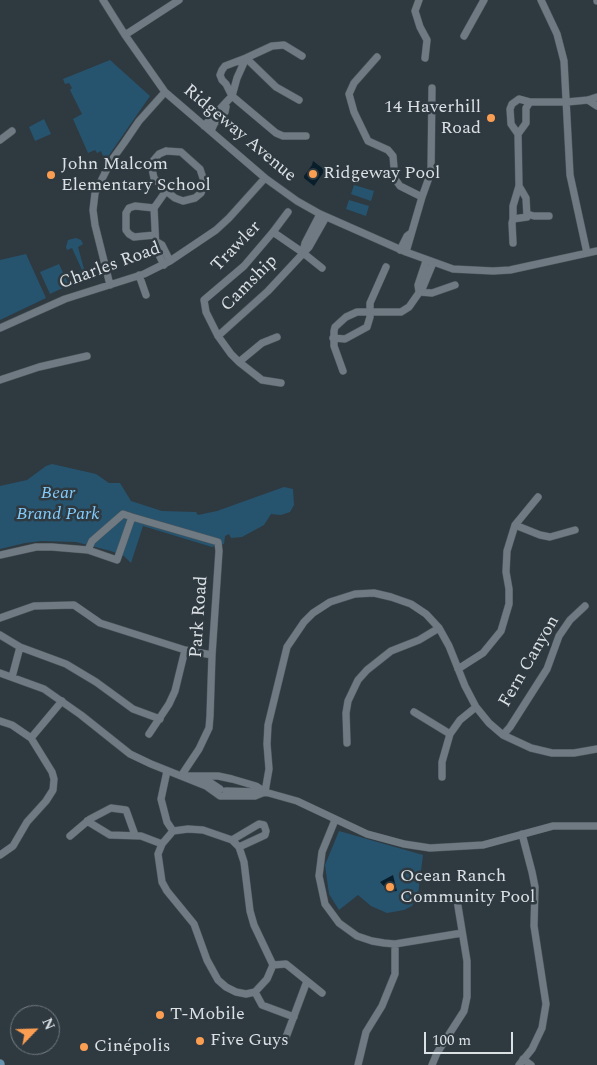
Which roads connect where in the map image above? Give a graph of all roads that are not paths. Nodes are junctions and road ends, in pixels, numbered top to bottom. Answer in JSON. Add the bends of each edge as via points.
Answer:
{"nodes":[{"id":1,"x":103,"y":0,"type":"edge"},
{"id":2,"x":419,"y":0,"type":"edge"},
{"id":3,"x":484,"y":0,"type":"edge"},
{"id":4,"x":541,"y":0,"type":"edge"},
{"id":5,"x":171,"y":2,"type":"edge"},
{"id":6,"x":124,"y":35,"type":"junction"},
{"id":7,"x":464,"y":36,"type":"dead end"},
{"id":8,"x":302,"y":56,"type":"dead end"},
{"id":9,"x":377,"y":57,"type":"dead end"},
{"id":10,"x":246,"y":58,"type":"junction"},
{"id":11,"x":425,"y":58,"type":"dead end"},
{"id":12,"x":432,"y":88,"type":"dead end"},
{"id":13,"x":165,"y":92,"type":"junction"},
{"id":14,"x":232,"y":96,"type":"junction"},
{"id":15,"x":597,"y":97,"type":"edge"},
{"id":16,"x":300,"y":100,"type":"dead end"},
{"id":17,"x":588,"y":100,"type":"junction"},
{"id":18,"x":530,"y":102,"type":"junction"},
{"id":19,"x":567,"y":102,"type":"junction"},
{"id":20,"x":227,"y":104,"type":"junction"},
{"id":21,"x":597,"y":106,"type":"edge"},
{"id":22,"x":204,"y":126,"type":"junction"},
{"id":23,"x":12,"y":131,"type":"dead end"},
{"id":24,"x":210,"y":131,"type":"junction"},
{"id":25,"x":518,"y":134,"type":"junction"},
{"id":26,"x":306,"y":136,"type":"dead end"},
{"id":27,"x":0,"y":140,"type":"edge"},
{"id":28,"x":265,"y":178,"type":"junction"},
{"id":29,"x":519,"y":186,"type":"junction"},
{"id":30,"x":166,"y":191,"type":"junction"},
{"id":31,"x":422,"y":197,"type":"junction"},
{"id":32,"x":154,"y":208,"type":"junction"},
{"id":33,"x":288,"y":212,"type":"dead end"},
{"id":34,"x":527,"y":214,"type":"junction"},
{"id":35,"x":323,"y":216,"type":"junction"},
{"id":36,"x":549,"y":216,"type":"dead end"},
{"id":37,"x":513,"y":219,"type":"junction"},
{"id":38,"x":274,"y":232,"type":"junction"},
{"id":39,"x":156,"y":239,"type":"junction"},
{"id":40,"x":513,"y":243,"type":"dead end"},
{"id":41,"x":403,"y":251,"type":"junction"},
{"id":42,"x":597,"y":251,"type":"edge"},
{"id":43,"x":302,"y":252,"type":"junction"},
{"id":44,"x":587,"y":254,"type":"junction"},
{"id":45,"x":429,"y":262,"type":"junction"},
{"id":46,"x":167,"y":263,"type":"junction"},
{"id":47,"x":386,"y":267,"type":"dead end"},
{"id":48,"x":322,"y":268,"type":"dead end"},
{"id":49,"x":137,"y":276,"type":"junction"},
{"id":50,"x":109,"y":281,"type":"junction"},
{"id":51,"x":455,"y":285,"type":"dead end"},
{"id":52,"x":419,"y":292,"type":"junction"},
{"id":53,"x":144,"y":295,"type":"dead end"},
{"id":54,"x":370,"y":312,"type":"junction"},
{"id":55,"x":0,"y":328,"type":"edge"},
{"id":56,"x":218,"y":336,"type":"junction"},
{"id":57,"x":277,"y":337,"type":"dead end"},
{"id":58,"x":334,"y":338,"type":"junction"},
{"id":59,"x":87,"y":356,"type":"dead end"},
{"id":60,"x":239,"y":362,"type":"junction"},
{"id":61,"x":343,"y":371,"type":"dead end"},
{"id":62,"x":0,"y":380,"type":"edge"},
{"id":63,"x":281,"y":383,"type":"dead end"},
{"id":64,"x":538,"y":497,"type":"dead end"},
{"id":65,"x":132,"y":517,"type":"junction"},
{"id":66,"x":515,"y":525,"type":"junction"},
{"id":67,"x":575,"y":530,"type":"dead end"},
{"id":68,"x":88,"y":550,"type":"junction"},
{"id":69,"x":0,"y":555,"type":"edge"},
{"id":70,"x":585,"y":606,"type":"dead end"},
{"id":71,"x":0,"y":618,"type":"edge"},
{"id":72,"x":439,"y":628,"type":"junction"},
{"id":73,"x":0,"y":634,"type":"edge"},
{"id":74,"x":20,"y":647,"type":"junction"},
{"id":75,"x":185,"y":650,"type":"junction"},
{"id":76,"x":212,"y":655,"type":"junction"},
{"id":77,"x":458,"y":669,"type":"junction"},
{"id":78,"x":0,"y":673,"type":"edge"},
{"id":79,"x":12,"y":677,"type":"junction"},
{"id":80,"x":62,"y":701,"type":"junction"},
{"id":81,"x":476,"y":707,"type":"junction"},
{"id":82,"x":414,"y":712,"type":"dead end"},
{"id":83,"x":160,"y":719,"type":"junction"},
{"id":84,"x":0,"y":722,"type":"edge"},
{"id":85,"x":149,"y":734,"type":"dead end"},
{"id":86,"x":450,"y":734,"type":"junction"},
{"id":87,"x":503,"y":735,"type":"junction"},
{"id":88,"x":31,"y":738,"type":"junction"},
{"id":89,"x":347,"y":743,"type":"dead end"},
{"id":90,"x":597,"y":749,"type":"edge"},
{"id":91,"x":167,"y":771,"type":"junction"},
{"id":92,"x":181,"y":776,"type":"junction"},
{"id":93,"x":442,"y":777,"type":"dead end"},
{"id":94,"x":232,"y":779,"type":"junction"},
{"id":95,"x":192,"y":780,"type":"junction"},
{"id":96,"x":227,"y":792,"type":"junction"},
{"id":97,"x":265,"y":792,"type":"junction"},
{"id":98,"x":336,"y":820,"type":"junction"},
{"id":99,"x":87,"y":821,"type":"junction"},
{"id":100,"x":597,"y":826,"type":"edge"},
{"id":101,"x":174,"y":831,"type":"junction"},
{"id":102,"x":522,"y":834,"type":"junction"},
{"id":103,"x":135,"y":835,"type":"junction"},
{"id":104,"x":70,"y":836,"type":"dead end"},
{"id":105,"x":232,"y":840,"type":"junction"},
{"id":106,"x":162,"y":844,"type":"junction"},
{"id":107,"x":240,"y":847,"type":"junction"},
{"id":108,"x":0,"y":855,"type":"edge"},
{"id":109,"x":457,"y":900,"type":"dead end"},
{"id":110,"x":462,"y":933,"type":"junction"},
{"id":111,"x":395,"y":944,"type":"junction"},
{"id":112,"x":273,"y":966,"type":"junction"},
{"id":113,"x":307,"y":981,"type":"junction"},
{"id":114,"x":255,"y":992,"type":"junction"},
{"id":115,"x":322,"y":993,"type":"dead end"},
{"id":116,"x":294,"y":1017,"type":"junction"},
{"id":117,"x":285,"y":1040,"type":"dead end"},
{"id":118,"x":521,"y":1062,"type":"edge"},
{"id":119,"x":358,"y":1065,"type":"edge"},
{"id":120,"x":432,"y":1065,"type":"edge"},
{"id":121,"x":531,"y":1065,"type":"edge"}],
"edges":[{"from":1,"to":6,"type":"street","name":"Ridgeway Avenue"},
{"from":2,"to":11,"type":"street","via":[[415,11],[427,41]]},
{"from":3,"to":7,"type":"street"},
{"from":4,"to":19,"type":"street","via":[[560,43]]},
{"from":5,"to":6,"type":"street"},
{"from":6,"to":13,"type":"street","name":"Ridgeway Avenue"},
{"from":8,"to":10,"type":"street","via":[[284,45],[272,46]]},
{"from":9,"to":31,"type":"street","via":[[354,83],[349,94],[354,112],[368,141],[388,150],[393,156],[395,180]]},
{"from":10,"to":14,"type":"street"},
{"from":10,"to":14,"type":"street","via":[[225,66],[220,75]]},
{"from":10,"to":16,"type":"street","via":[[276,87]]},
{"from":12,"to":31,"type":"street","via":[[431,172]]},
{"from":13,"to":22,"type":"street","name":"Ridgeway Avenue"},
{"from":13,"to":50,"type":"street","via":[[139,121],[111,161],[95,193],[95,225]]},
{"from":14,"to":20,"type":"street"},
{"from":14,"to":26,"type":"street","via":[[276,133]]},
{"from":15,"to":17,"type":"street"},
{"from":17,"to":19,"type":"street"},
{"from":17,"to":21,"type":"street"},
{"from":18,"to":19,"type":"street"},
{"from":18,"to":25,"type":"street","via":[[526,108],[526,123]]},
{"from":18,"to":25,"type":"street","via":[[519,99],[512,104],[511,124]]},
{"from":19,"to":44,"type":"street","via":[[570,175]]},
{"from":20,"to":22,"type":"street"},
{"from":20,"to":24,"type":"street","via":[[225,112]]},
{"from":22,"to":24,"type":"street","name":"Ridgeway Avenue"},
{"from":23,"to":27,"type":"street"},
{"from":24,"to":28,"type":"street","name":"Ridgeway Avenue"},
{"from":25,"to":29,"type":"street"},
{"from":28,"to":35,"type":"street","name":"Ridgeway Avenue","via":[[297,202]]},
{"from":28,"to":46,"type":"street","name":"Charles Road","via":[[216,230]]},
{"from":29,"to":34,"type":"street","via":[[526,198]]},
{"from":29,"to":37,"type":"street","via":[[512,206]]},
{"from":30,"to":30,"type":"street","via":[[154,178],[153,161],[166,151],[181,152],[200,169],[204,189],[195,198],[183,201]]},
{"from":30,"to":32,"type":"street"},
{"from":31,"to":41,"type":"street","via":[[412,233],[407,236]]},
{"from":32,"to":39,"type":"street"},
{"from":32,"to":39,"type":"street","via":[[129,208],[126,230],[134,237]]},
{"from":33,"to":38,"type":"street","name":"Trawler"},
{"from":34,"to":36,"type":"street"},
{"from":34,"to":37,"type":"street","via":[[523,219]]},
{"from":35,"to":41,"type":"street","name":"Ridgeway Avenue"},
{"from":35,"to":43,"type":"street","name":"Camship","via":[[309,247]]},
{"from":37,"to":40,"type":"street"},
{"from":38,"to":43,"type":"street"},
{"from":38,"to":56,"type":"street","name":"Trawler","via":[[244,266],[204,300]]},
{"from":39,"to":46,"type":"street","via":[[156,249]]},
{"from":41,"to":45,"type":"street","name":"Ridgeway Avenue"},
{"from":42,"to":44,"type":"street","name":"Ridgeway Avenue"},
{"from":43,"to":48,"type":"street"},
{"from":43,"to":56,"type":"street","name":"Camship","via":[[268,290]]},
{"from":44,"to":45,"type":"street","name":"Ridgeway Avenue","via":[[493,271],[453,268]]},
{"from":45,"to":52,"type":"street"},
{"from":46,"to":49,"type":"street","name":"Charles Road"},
{"from":47,"to":54,"type":"street","via":[[372,296]]},
{"from":49,"to":50,"type":"street","name":"Charles Road"},
{"from":49,"to":53,"type":"street"},
{"from":50,"to":55,"type":"street","name":"Charles Road"},
{"from":51,"to":52,"type":"street","via":[[432,293]]},
{"from":52,"to":54,"type":"street","via":[[414,302],[401,312]]},
{"from":54,"to":58,"type":"street","via":[[357,312],[342,320],[335,327]]},
{"from":54,"to":58,"type":"street","via":[[369,323],[364,330],[345,339]]},
{"from":56,"to":60,"type":"street"},
{"from":57,"to":60,"type":"street"},
{"from":58,"to":61,"type":"street"},
{"from":59,"to":62,"type":"street","via":[[39,366]]},
{"from":60,"to":63,"type":"street","via":[[262,380]]},
{"from":64,"to":66,"type":"street"},
{"from":65,"to":68,"type":"street","via":[[123,514],[92,541]]},
{"from":65,"to":68,"type":"street","via":[[116,560]]},
{"from":65,"to":76,"type":"street","name":"Park Road","via":[[218,542]]},
{"from":66,"to":67,"type":"street","via":[[550,537]]},
{"from":66,"to":77,"type":"street","via":[[506,572],[509,604],[501,631],[483,653]]},
{"from":68,"to":69,"type":"street","via":[[36,547]]},
{"from":70,"to":87,"type":"street","name":"Fern Canyon","via":[[559,636],[547,669]]},
{"from":71,"to":75,"type":"street","via":[[34,606],[74,605],[100,623]]},
{"from":72,"to":77,"type":"street"},
{"from":72,"to":89,"type":"street","via":[[391,651],[358,680],[348,701]]},
{"from":72,"to":97,"type":"street","via":[[411,604],[374,593],[345,596],[330,602],[308,618],[287,647],[276,686],[267,734],[270,762]]},
{"from":73,"to":74,"type":"street"},
{"from":74,"to":79,"type":"street"},
{"from":74,"to":83,"type":"street","via":[[66,664],[133,709]]},
{"from":75,"to":76,"type":"street"},
{"from":75,"to":83,"type":"street","via":[[175,691]]},
{"from":76,"to":92,"type":"street","name":"Park Road","via":[[208,728]]},
{"from":77,"to":81,"type":"street"},
{"from":78,"to":79,"type":"street"},
{"from":79,"to":80,"type":"street","via":[[44,689]]},
{"from":80,"to":88,"type":"street"},
{"from":80,"to":91,"type":"street","via":[[130,754]]},
{"from":81,"to":86,"type":"street","via":[[460,720]]},
{"from":81,"to":87,"type":"street"},
{"from":82,"to":86,"type":"street"},
{"from":83,"to":85,"type":"street"},
{"from":84,"to":88,"type":"street","via":[[12,725]]},
{"from":86,"to":93,"type":"street","via":[[442,762]]},
{"from":87,"to":90,"type":"street","via":[[531,748],[552,753]]},
{"from":88,"to":108,"type":"street","via":[[52,772],[53,790],[27,822],[13,846]]},
{"from":91,"to":92,"type":"street"},
{"from":91,"to":101,"type":"street","via":[[161,799],[167,822]]},
{"from":92,"to":94,"type":"street"},
{"from":92,"to":95,"type":"street"},
{"from":94,"to":96,"type":"street"},
{"from":94,"to":97,"type":"street"},
{"from":95,"to":96,"type":"street","via":[[208,781]]},
{"from":95,"to":96,"type":"street","via":[[220,796]]},
{"from":96,"to":97,"type":"street","via":[[255,796]]},
{"from":97,"to":98,"type":"street","via":[[297,801]]},
{"from":98,"to":102,"type":"street","via":[[384,839],[430,848],[483,845]]},
{"from":98,"to":111,"type":"street","via":[[319,865],[319,883],[325,904],[339,923],[357,936]]},
{"from":99,"to":103,"type":"street","via":[[110,835]]},
{"from":99,"to":103,"type":"street","via":[[109,808],[126,810]]},
{"from":99,"to":104,"type":"street"},
{"from":100,"to":102,"type":"street","via":[[554,826]]},
{"from":101,"to":105,"type":"street","via":[[203,830]]},
{"from":101,"to":106,"type":"street"},
{"from":102,"to":118,"type":"street","via":[[532,872],[534,926],[546,1004],[542,1028],[532,1049]]},
{"from":103,"to":106,"type":"street"},
{"from":105,"to":107,"type":"street"},
{"from":105,"to":107,"type":"street","via":[[259,824],[264,825],[265,835]]},
{"from":106,"to":114,"type":"street","via":[[158,854],[162,882],[194,924],[218,980],[236,992]]},
{"from":107,"to":112,"type":"street","via":[[254,925]]},
{"from":109,"to":110,"type":"street"},
{"from":110,"to":111,"type":"street"},
{"from":110,"to":120,"type":"street","via":[[467,961],[466,1004]]},
{"from":111,"to":119,"type":"street","via":[[395,974],[382,1006],[366,1032]]},
{"from":112,"to":113,"type":"street","via":[[286,964]]},
{"from":112,"to":114,"type":"street"},
{"from":113,"to":115,"type":"street"},
{"from":113,"to":116,"type":"street"},
{"from":114,"to":116,"type":"street","via":[[262,1005]]},
{"from":116,"to":117,"type":"street"},
{"from":118,"to":121,"type":"street"}]}
